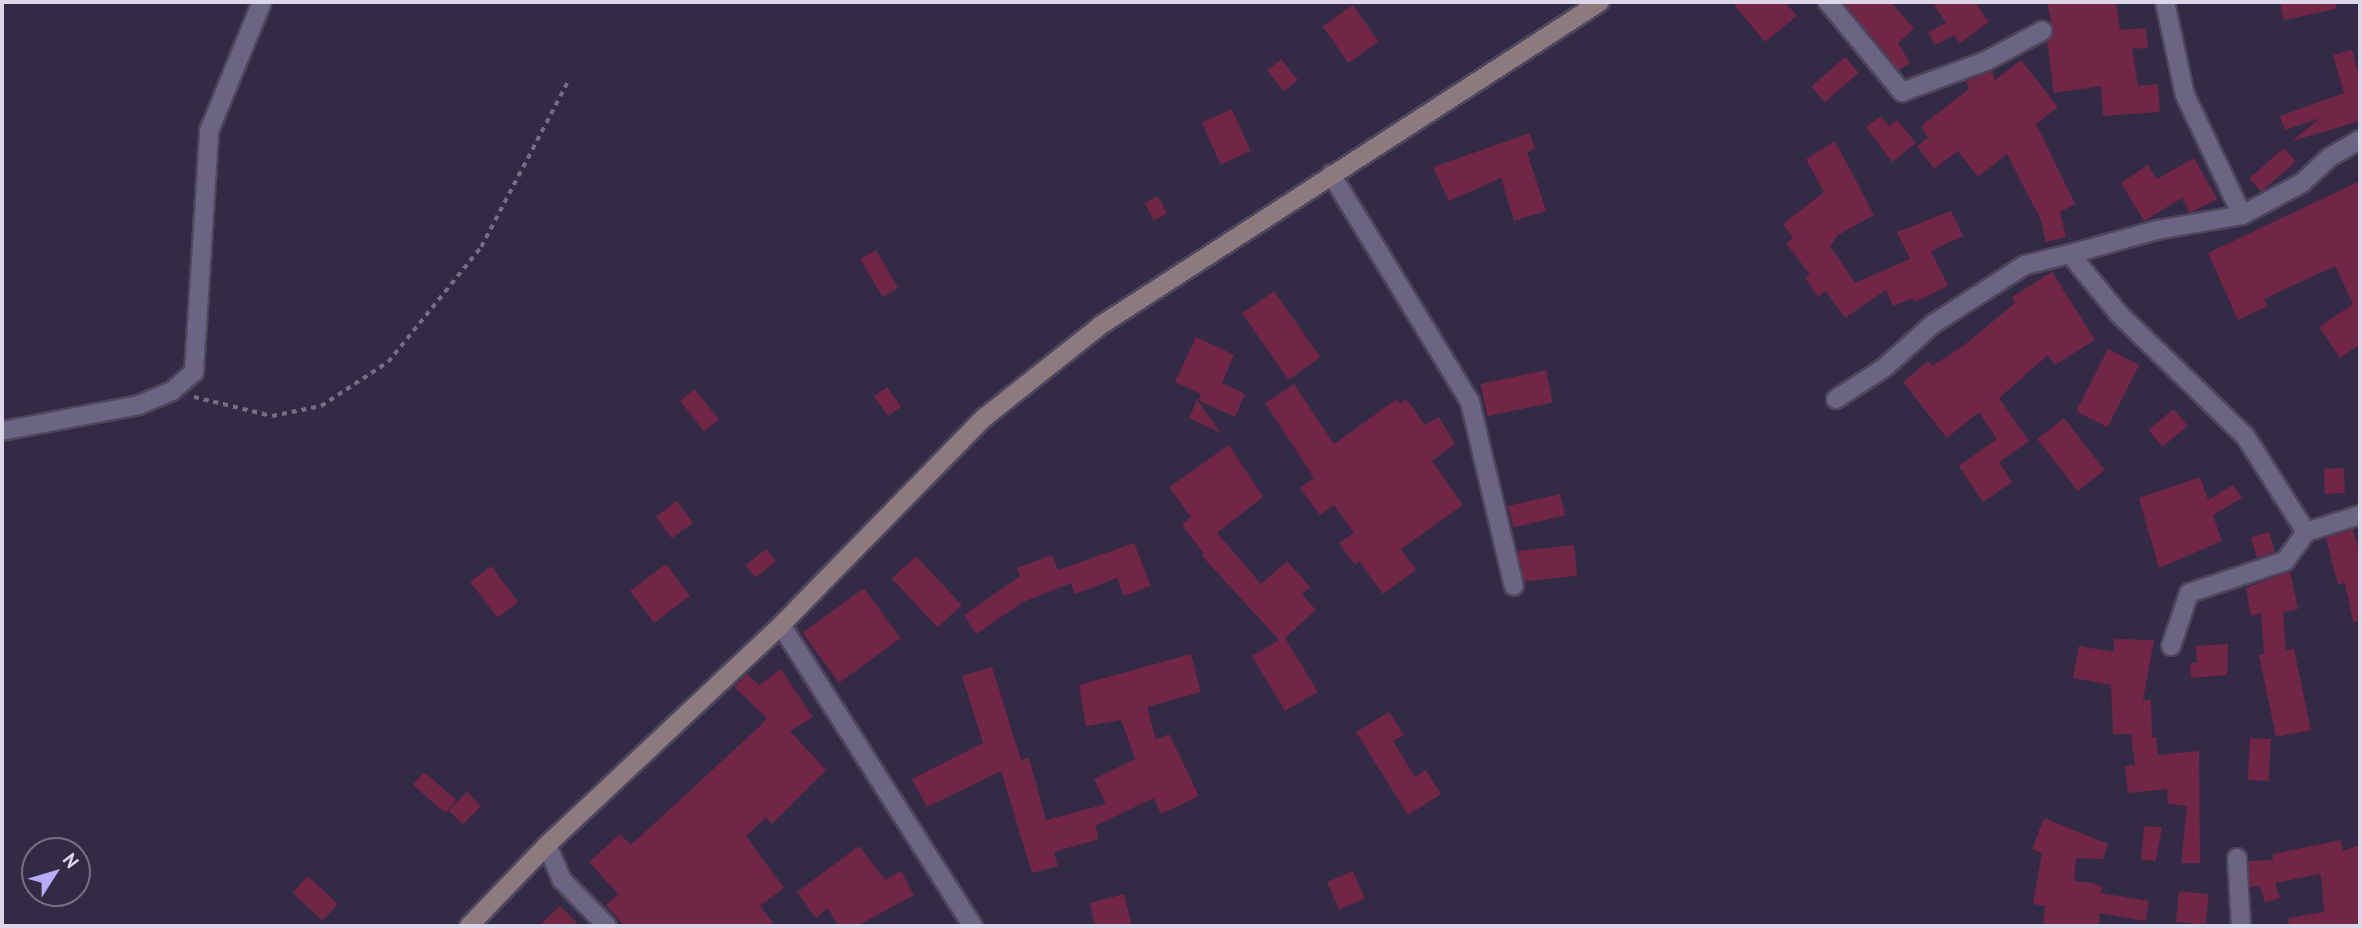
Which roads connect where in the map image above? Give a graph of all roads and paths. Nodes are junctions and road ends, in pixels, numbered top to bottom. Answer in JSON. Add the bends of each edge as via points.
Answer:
{"nodes":[{"id":1,"x":262,"y":2,"type":"edge"},
{"id":2,"x":1600,"y":2,"type":"edge"},
{"id":3,"x":1828,"y":2,"type":"edge"},
{"id":4,"x":2165,"y":2,"type":"edge"},
{"id":5,"x":2042,"y":31,"type":"dead end"},
{"id":6,"x":567,"y":83,"type":"dead end"},
{"id":7,"x":2360,"y":140,"type":"edge"},
{"id":8,"x":1331,"y":174,"type":"junction"},
{"id":9,"x":2242,"y":215,"type":"junction"},
{"id":10,"x":2070,"y":254,"type":"junction"},
{"id":11,"x":172,"y":391,"type":"junction"},
{"id":12,"x":1836,"y":399,"type":"dead end"},
{"id":13,"x":2,"y":431,"type":"edge"},
{"id":14,"x":2360,"y":515,"type":"edge"},
{"id":15,"x":2306,"y":532,"type":"junction"},
{"id":16,"x":1514,"y":586,"type":"dead end"},
{"id":17,"x":781,"y":625,"type":"junction"},
{"id":18,"x":2171,"y":646,"type":"dead end"},
{"id":19,"x":547,"y":845,"type":"junction"},
{"id":20,"x":2237,"y":858,"type":"dead end"},
{"id":21,"x":470,"y":926,"type":"edge"},
{"id":22,"x":607,"y":926,"type":"edge"},
{"id":23,"x":973,"y":926,"type":"edge"},
{"id":24,"x":2241,"y":926,"type":"edge"}],
"edges":[{"from":1,"to":11,"type":"street","via":[[209,131],[194,372]]},
{"from":2,"to":8,"type":"main road"},
{"from":3,"to":5,"type":"street","via":[[1902,92],[1986,61]]},
{"from":4,"to":9,"type":"street","via":[[2185,95]]},
{"from":6,"to":11,"type":"path","via":[[481,247],[388,362],[321,406],[272,416]]},
{"from":7,"to":9,"type":"street","via":[[2330,157],[2302,183]]},
{"from":8,"to":16,"type":"street","via":[[1470,402]]},
{"from":8,"to":17,"type":"main road","via":[[1101,325],[985,417]]},
{"from":9,"to":10,"type":"street","via":[[2157,230]]},
{"from":10,"to":12,"type":"street","via":[[2025,265],[1933,324],[1884,368]]},
{"from":10,"to":15,"type":"street","via":[[2119,314],[2245,436]]},
{"from":11,"to":13,"type":"street","via":[[139,405]]},
{"from":14,"to":15,"type":"street"},
{"from":15,"to":18,"type":"street","via":[[2285,561],[2189,593]]},
{"from":17,"to":19,"type":"main road"},
{"from":17,"to":23,"type":"street"},
{"from":19,"to":21,"type":"main road"},
{"from":19,"to":22,"type":"street","via":[[562,880]]},
{"from":20,"to":24,"type":"street"}]}
